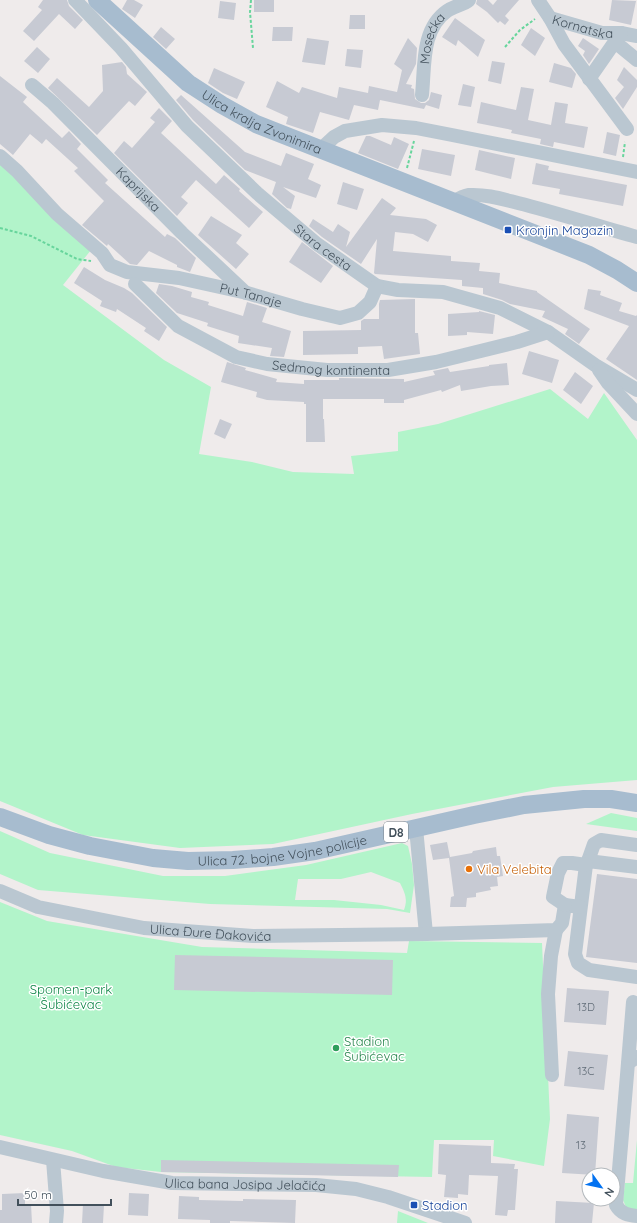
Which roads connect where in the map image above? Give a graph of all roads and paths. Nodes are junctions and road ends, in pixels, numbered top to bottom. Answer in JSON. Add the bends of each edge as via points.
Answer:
{"nodes":[{"id":1,"x":75,"y":0,"type":"edge"},
{"id":2,"x":97,"y":0,"type":"edge"},
{"id":3,"x":251,"y":0,"type":"edge"},
{"id":4,"x":469,"y":0,"type":"edge"},
{"id":5,"x":545,"y":10,"type":"edge"},
{"id":6,"x":637,"y":36,"type":"edge"},
{"id":7,"x":618,"y":38,"type":"junction"},
{"id":8,"x":505,"y":47,"type":"dead end"},
{"id":9,"x":253,"y":48,"type":"dead end"},
{"id":10,"x":637,"y":60,"type":"edge"},
{"id":11,"x":589,"y":79,"type":"junction"},
{"id":12,"x":32,"y":85,"type":"dead end"},
{"id":13,"x":422,"y":95,"type":"dead end"},
{"id":14,"x":627,"y":129,"type":"joint"},
{"id":15,"x":320,"y":150,"type":"junction"},
{"id":16,"x":0,"y":156,"type":"edge"},
{"id":17,"x":621,"y":168,"type":"junction"},
{"id":18,"x":637,"y":172,"type":"edge"},
{"id":19,"x":452,"y":202,"type":"junction"},
{"id":20,"x":0,"y":228,"type":"edge"},
{"id":21,"x":637,"y":237,"type":"edge"},
{"id":22,"x":110,"y":265,"type":"junction"},
{"id":23,"x":637,"y":283,"type":"edge"},
{"id":24,"x":135,"y":284,"type":"dead end"},
{"id":25,"x":377,"y":286,"type":"junction"},
{"id":26,"x":247,"y":293,"type":"junction"},
{"id":27,"x":548,"y":332,"type":"junction"},
{"id":28,"x":595,"y":365,"type":"junction"},
{"id":29,"x":637,"y":390,"type":"edge"},
{"id":30,"x":637,"y":414,"type":"edge"},
{"id":31,"x":637,"y":803,"type":"edge"},
{"id":32,"x":0,"y":817,"type":"edge"},
{"id":33,"x":416,"y":828,"type":"junction"},
{"id":34,"x":637,"y":845,"type":"edge"},
{"id":35,"x":587,"y":863,"type":"junction"},
{"id":36,"x":637,"y":867,"type":"edge"},
{"id":37,"x":0,"y":891,"type":"edge"},
{"id":38,"x":565,"y":905,"type":"junction"},
{"id":39,"x":580,"y":907,"type":"junction"},
{"id":40,"x":556,"y":930,"type":"junction"},
{"id":41,"x":426,"y":934,"type":"junction"},
{"id":42,"x":637,"y":977,"type":"edge"},
{"id":43,"x":633,"y":1002,"type":"dead end"},
{"id":44,"x":632,"y":1060,"type":"edge"},
{"id":45,"x":552,"y":1075,"type":"dead end"},
{"id":46,"x":0,"y":1147,"type":"edge"},
{"id":47,"x":53,"y":1160,"type":"junction"},
{"id":48,"x":637,"y":1216,"type":"edge"},
{"id":49,"x":56,"y":1223,"type":"edge"},
{"id":50,"x":465,"y":1223,"type":"edge"}],
"edges":[{"from":1,"to":25,"type":"street","name":"Stara cesta","via":[[121,48],[187,126],[252,188],[317,244]]},
{"from":2,"to":15,"type":"main road","name":"Ulica kralja Zvonimira","via":[[194,87],[256,124]]},
{"from":3,"to":9,"type":"path"},
{"from":4,"to":13,"type":"street","name":"Mosećka","via":[[448,10],[435,22],[428,38]]},
{"from":5,"to":7,"type":"street","name":"Kornatska"},
{"from":5,"to":8,"type":"path","via":[[520,30]]},
{"from":5,"to":11,"type":"street","via":[[564,44]]},
{"from":6,"to":7,"type":"street","name":"Kornatska"},
{"from":7,"to":10,"type":"street"},
{"from":7,"to":11,"type":"street"},
{"from":11,"to":14,"type":"street"},
{"from":12,"to":26,"type":"street","name":"Kaprijska","via":[[182,233]]},
{"from":14,"to":17,"type":"path"},
{"from":15,"to":17,"type":"street","via":[[345,131],[382,125],[423,129]]},
{"from":15,"to":19,"type":"main road","name":"Ulica kralja Zvonimira"},
{"from":16,"to":22,"type":"street","via":[[57,214],[102,253]]},
{"from":17,"to":18,"type":"street"},
{"from":19,"to":21,"type":"street","via":[[468,195],[501,199],[552,211]]},
{"from":19,"to":23,"type":"main road","name":"Ulica kralja Zvonimira","via":[[589,255]]},
{"from":20,"to":22,"type":"path","via":[[31,236],[77,259]]},
{"from":22,"to":26,"type":"street","name":"Put Tanaje","via":[[127,272],[179,278]]},
{"from":24,"to":27,"type":"street","name":"Sedmog kontinenta","via":[[178,326],[236,357],[267,364],[327,370],[388,370],[436,362]]},
{"from":25,"to":26,"type":"street","name":"Put Tanaje","via":[[370,302],[358,313],[340,318]]},
{"from":25,"to":27,"type":"street","name":"Stara cesta","via":[[398,290],[443,292],[500,308]]},
{"from":27,"to":28,"type":"street","name":"Stara cesta"},
{"from":28,"to":29,"type":"street","name":"Stara cesta"},
{"from":28,"to":30,"type":"street"},
{"from":31,"to":33,"type":"main road","name":"Ulica 72. bojne Vojne policije","number":"D8","via":[[611,799],[559,801],[488,812]]},
{"from":32,"to":33,"type":"main road","name":"Ulica 72. bojne Vojne policije","number":"D8","via":[[48,835],[90,846],[152,858],[188,861],[239,860],[315,851]]},
{"from":33,"to":41,"type":"street"},
{"from":34,"to":35,"type":"street","via":[[601,840],[594,844]]},
{"from":35,"to":36,"type":"street"},
{"from":35,"to":38,"type":"street","via":[[563,863],[553,897]]},
{"from":35,"to":39,"type":"street"},
{"from":37,"to":41,"type":"street","name":"Ulica Đure Đakovića","via":[[38,907],[144,928],[253,936]]},
{"from":38,"to":39,"type":"street"},
{"from":38,"to":40,"type":"street","via":[[562,923]]},
{"from":39,"to":42,"type":"street","via":[[575,954],[578,963],[589,970]]},
{"from":40,"to":41,"type":"street","name":"Ulica Đure Đakovića"},
{"from":40,"to":45,"type":"street","via":[[550,956],[548,994]]},
{"from":43,"to":44,"type":"street"},
{"from":44,"to":48,"type":"street","via":[[616,1205],[619,1210]]},
{"from":46,"to":47,"type":"street","name":"Ulica bana Josipa Jelačića"},
{"from":47,"to":49,"type":"street"},
{"from":47,"to":50,"type":"street","name":"Ulica bana Josipa Jelačića","via":[[172,1183],[316,1185],[356,1189]]}]}
